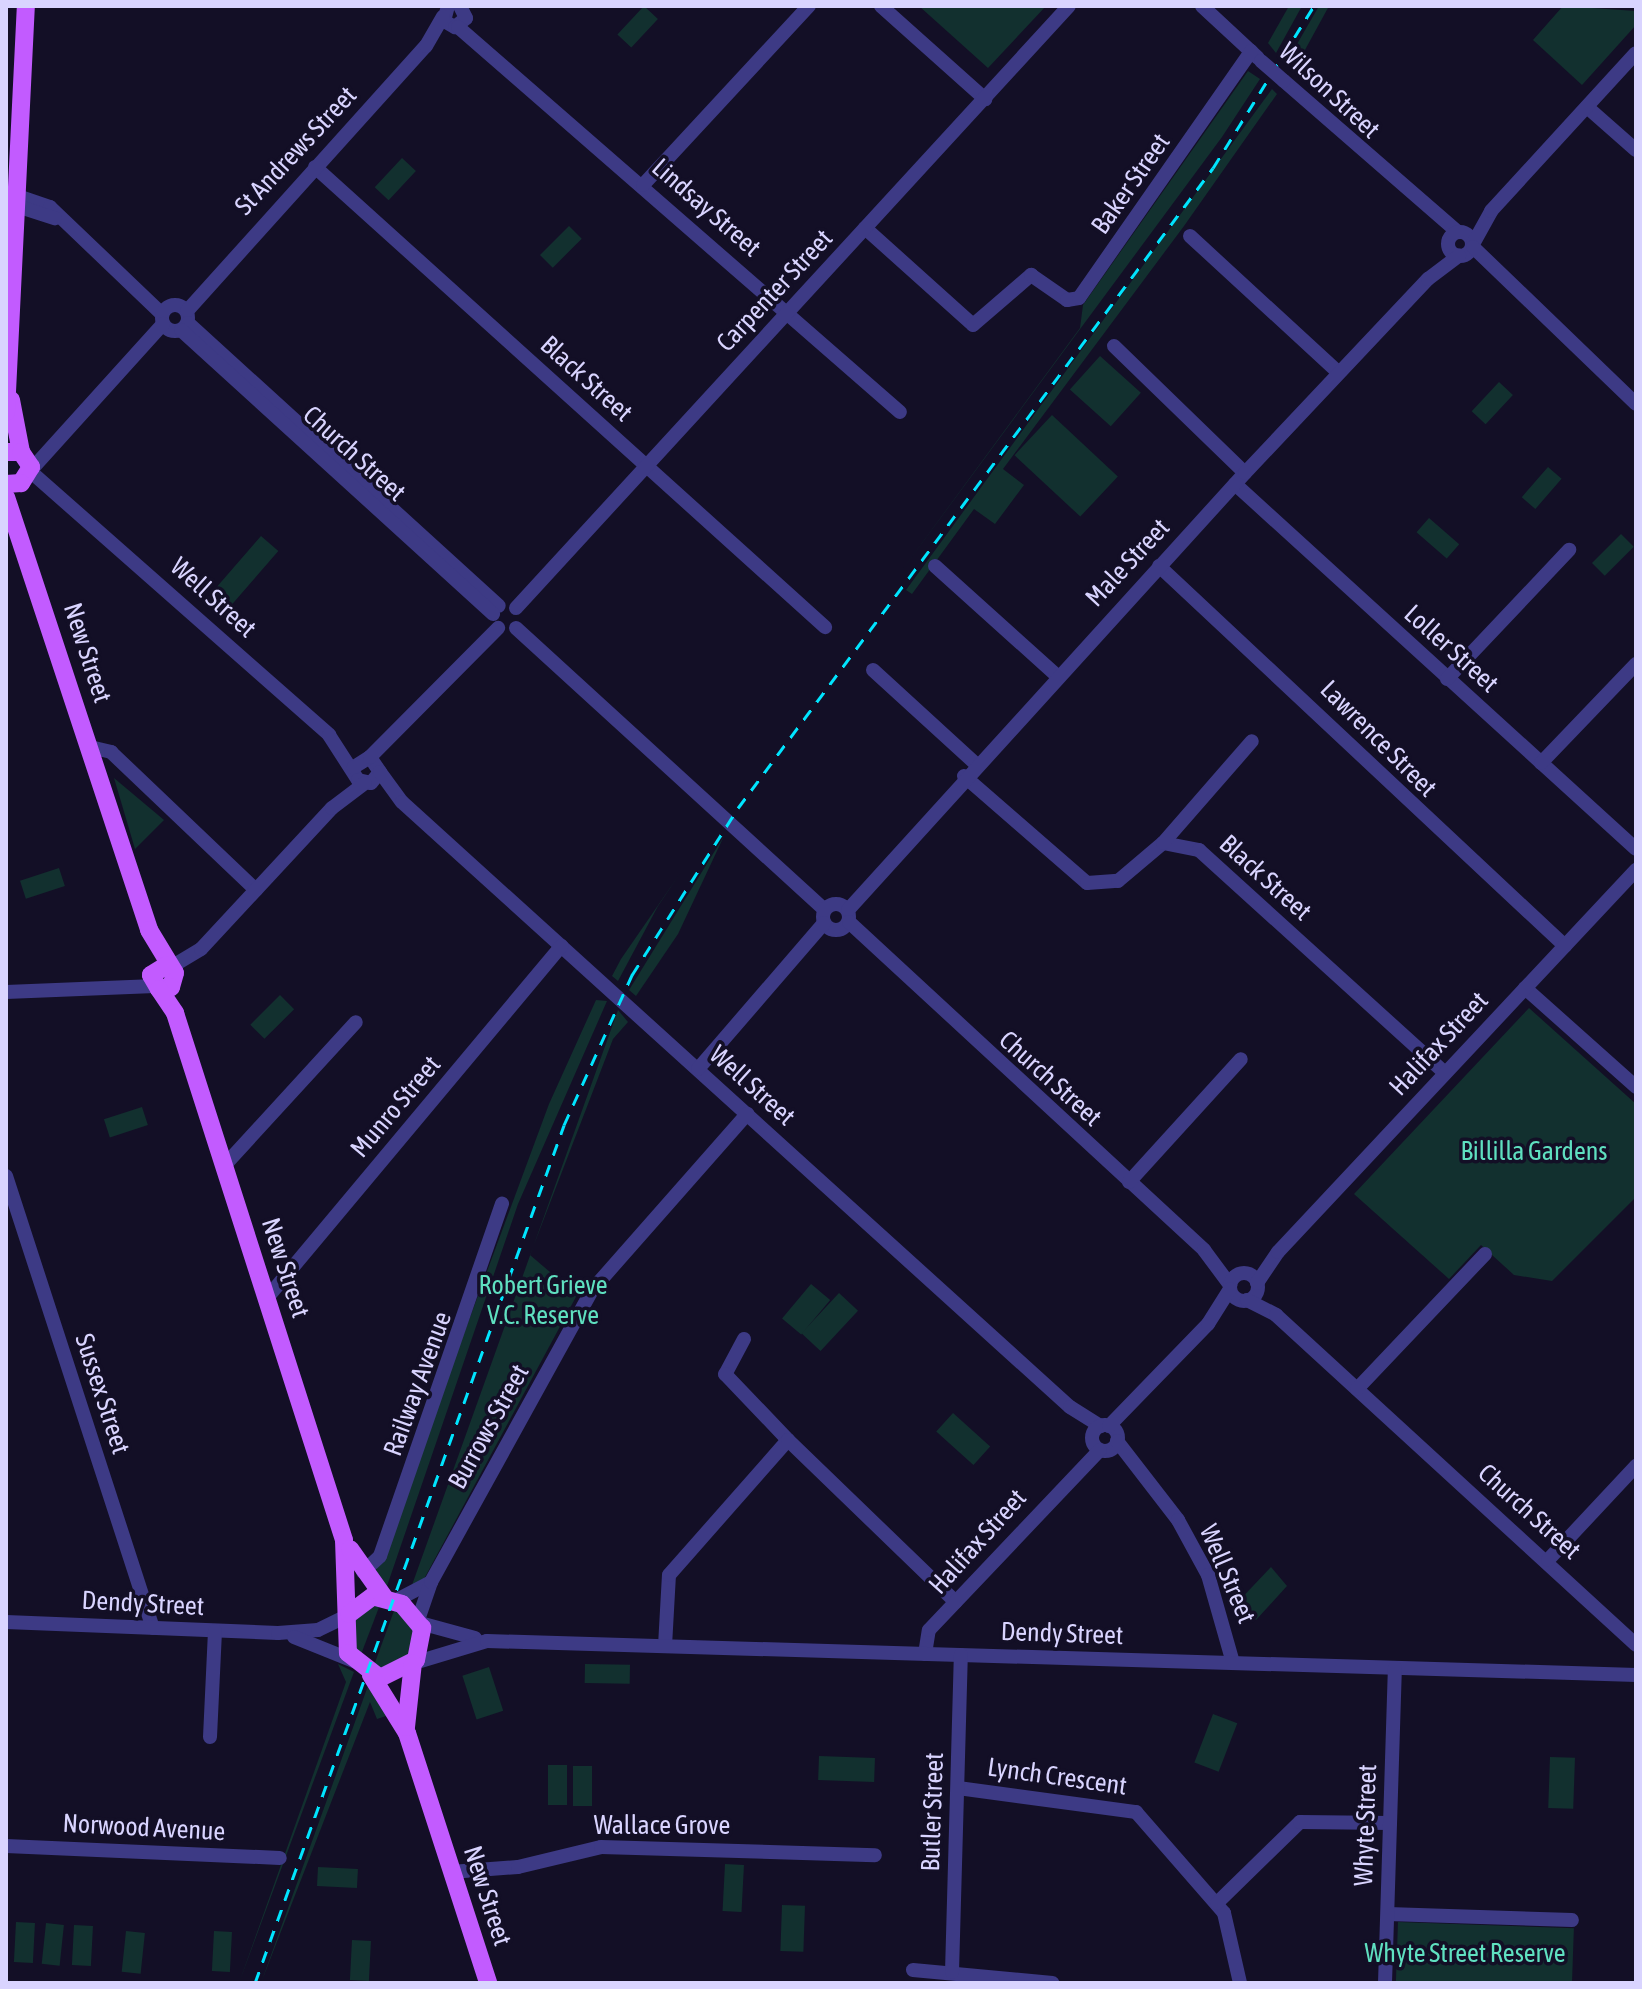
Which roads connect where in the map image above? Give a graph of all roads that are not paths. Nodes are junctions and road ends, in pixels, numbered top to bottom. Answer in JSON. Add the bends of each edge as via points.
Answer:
{"nodes":[{"id":1,"x":26,"y":6,"type":"edge"},
{"id":2,"x":809,"y":6,"type":"edge"},
{"id":3,"x":881,"y":6,"type":"edge"},
{"id":4,"x":1069,"y":6,"type":"edge"},
{"id":5,"x":1202,"y":6,"type":"edge"},
{"id":6,"x":455,"y":14,"type":"edge"},
{"id":7,"x":1636,"y":53,"type":"edge"},
{"id":8,"x":1256,"y":56,"type":"junction"},
{"id":9,"x":985,"y":99,"type":"junction"},
{"id":10,"x":1587,"y":107,"type":"junction"},
{"id":11,"x":13,"y":141,"type":"edge"},
{"id":12,"x":1636,"y":150,"type":"edge"},
{"id":13,"x":315,"y":167,"type":"junction"},
{"id":14,"x":643,"y":185,"type":"junction"},
{"id":15,"x":18,"y":201,"type":"junction"},
{"id":16,"x":1491,"y":211,"type":"junction"},
{"id":17,"x":865,"y":228,"type":"junction"},
{"id":18,"x":1190,"y":236,"type":"dead end"},
{"id":19,"x":1454,"y":238,"type":"junction"},
{"id":20,"x":1466,"y":251,"type":"junction"},
{"id":21,"x":1428,"y":279,"type":"junction"},
{"id":22,"x":787,"y":313,"type":"junction"},
{"id":23,"x":175,"y":318,"type":"junction"},
{"id":24,"x":1114,"y":346,"type":"dead end"},
{"id":25,"x":1339,"y":373,"type":"junction"},
{"id":26,"x":9,"y":389,"type":"junction"},
{"id":27,"x":1636,"y":404,"type":"edge"},
{"id":28,"x":6,"y":412,"type":"edge"},
{"id":29,"x":900,"y":412,"type":"dead end"},
{"id":30,"x":61,"y":441,"type":"junction"},
{"id":31,"x":646,"y":466,"type":"junction"},
{"id":32,"x":18,"y":472,"type":"edge"},
{"id":33,"x":1240,"y":479,"type":"junction"},
{"id":34,"x":52,"y":485,"type":"junction"},
{"id":35,"x":64,"y":498,"type":"junction"},
{"id":36,"x":1569,"y":550,"type":"dead end"},
{"id":37,"x":935,"y":566,"type":"dead end"},
{"id":38,"x":1159,"y":566,"type":"junction"},
{"id":39,"x":516,"y":608,"type":"junction"},
{"id":40,"x":497,"y":616,"type":"junction"},
{"id":41,"x":825,"y":627,"type":"dead end"},
{"id":42,"x":516,"y":628,"type":"junction"},
{"id":43,"x":1636,"y":664,"type":"edge"},
{"id":44,"x":873,"y":670,"type":"dead end"},
{"id":45,"x":1056,"y":675,"type":"junction"},
{"id":46,"x":1447,"y":679,"type":"junction"},
{"id":47,"x":404,"y":729,"type":"junction"},
{"id":48,"x":329,"y":735,"type":"junction"},
{"id":49,"x":1252,"y":741,"type":"dead end"},
{"id":50,"x":90,"y":747,"type":"junction"},
{"id":51,"x":368,"y":757,"type":"junction"},
{"id":52,"x":975,"y":763,"type":"junction"},
{"id":53,"x":1541,"y":763,"type":"junction"},
{"id":54,"x":354,"y":768,"type":"junction"},
{"id":55,"x":98,"y":770,"type":"junction"},
{"id":56,"x":127,"y":770,"type":"junction"},
{"id":57,"x":380,"y":770,"type":"junction"},
{"id":58,"x":964,"y":776,"type":"junction"},
{"id":59,"x":366,"y":783,"type":"junction"},
{"id":60,"x":402,"y":802,"type":"junction"},
{"id":61,"x":332,"y":808,"type":"junction"},
{"id":62,"x":1163,"y":843,"type":"junction"},
{"id":63,"x":1636,"y":849,"type":"edge"},
{"id":64,"x":1636,"y":870,"type":"edge"},
{"id":65,"x":256,"y":890,"type":"junction"},
{"id":66,"x":836,"y":916,"type":"junction"},
{"id":67,"x":561,"y":946,"type":"junction"},
{"id":68,"x":1565,"y":946,"type":"junction"},
{"id":69,"x":163,"y":977,"type":"junction"},
{"id":70,"x":1525,"y":988,"type":"junction"},
{"id":71,"x":6,"y":992,"type":"edge"},
{"id":72,"x":356,"y":1022,"type":"dead end"},
{"id":73,"x":1241,"y":1059,"type":"dead end"},
{"id":74,"x":698,"y":1069,"type":"junction"},
{"id":75,"x":1445,"y":1073,"type":"junction"},
{"id":76,"x":1636,"y":1087,"type":"edge"},
{"id":77,"x":747,"y":1114,"type":"junction"},
{"id":78,"x":224,"y":1166,"type":"junction"},
{"id":79,"x":6,"y":1176,"type":"edge"},
{"id":80,"x":1129,"y":1182,"type":"junction"},
{"id":81,"x":502,"y":1203,"type":"dead end"},
{"id":82,"x":1204,"y":1250,"type":"junction"},
{"id":83,"x":1485,"y":1254,"type":"dead end"},
{"id":84,"x":1251,"y":1279,"type":"junction"},
{"id":85,"x":1230,"y":1287,"type":"junction"},
{"id":86,"x":267,"y":1298,"type":"junction"},
{"id":87,"x":1244,"y":1300,"type":"junction"},
{"id":88,"x":1276,"y":1315,"type":"junction"},
{"id":89,"x":1208,"y":1324,"type":"junction"},
{"id":90,"x":744,"y":1339,"type":"dead end"},
{"id":91,"x":1357,"y":1389,"type":"junction"},
{"id":92,"x":1104,"y":1438,"type":"junction"},
{"id":93,"x":788,"y":1440,"type":"junction"},
{"id":94,"x":1636,"y":1466,"type":"edge"},
{"id":95,"x":1548,"y":1560,"type":"junction"},
{"id":96,"x":356,"y":1574,"type":"junction"},
{"id":97,"x":431,"y":1582,"type":"junction"},
{"id":98,"x":390,"y":1599,"type":"junction"},
{"id":99,"x":956,"y":1602,"type":"junction"},
{"id":100,"x":349,"y":1615,"type":"junction"},
{"id":101,"x":1607,"y":1615,"type":"junction"},
{"id":102,"x":6,"y":1622,"type":"edge"},
{"id":103,"x":419,"y":1622,"type":"junction"},
{"id":104,"x":153,"y":1628,"type":"junction"},
{"id":105,"x":215,"y":1631,"type":"junction"},
{"id":106,"x":278,"y":1633,"type":"junction"},
{"id":107,"x":1636,"y":1636,"type":"edge"},
{"id":108,"x":487,"y":1641,"type":"junction"},
{"id":109,"x":1636,"y":1645,"type":"edge"},
{"id":110,"x":665,"y":1646,"type":"junction"},
{"id":111,"x":925,"y":1654,"type":"junction"},
{"id":112,"x":961,"y":1655,"type":"junction"},
{"id":113,"x":354,"y":1661,"type":"junction"},
{"id":114,"x":414,"y":1663,"type":"junction"},
{"id":115,"x":1233,"y":1663,"type":"junction"},
{"id":116,"x":1395,"y":1668,"type":"junction"},
{"id":117,"x":371,"y":1675,"type":"junction"},
{"id":118,"x":1636,"y":1675,"type":"edge"},
{"id":119,"x":407,"y":1733,"type":"junction"},
{"id":120,"x":210,"y":1737,"type":"dead end"},
{"id":121,"x":958,"y":1788,"type":"junction"},
{"id":122,"x":1390,"y":1823,"type":"junction"},
{"id":123,"x":6,"y":1846,"type":"edge"},
{"id":124,"x":875,"y":1855,"type":"dead end"},
{"id":125,"x":280,"y":1858,"type":"dead end"},
{"id":126,"x":451,"y":1872,"type":"junction"},
{"id":127,"x":1217,"y":1903,"type":"junction"},
{"id":128,"x":1388,"y":1914,"type":"junction"},
{"id":129,"x":1572,"y":1920,"type":"dead end"},
{"id":130,"x":913,"y":1970,"type":"dead end"},
{"id":131,"x":952,"y":1972,"type":"junction"},
{"id":132,"x":488,"y":1983,"type":"edge"},
{"id":133,"x":1052,"y":1983,"type":"edge"},
{"id":134,"x":1240,"y":1983,"type":"edge"},
{"id":135,"x":1385,"y":1983,"type":"edge"}],
"edges":[{"from":1,"to":11,"type":"main road","name":"New Street"},
{"from":2,"to":14,"type":"street"},
{"from":3,"to":9,"type":"street"},
{"from":4,"to":9,"type":"street","name":"Carpenter Street"},
{"from":5,"to":8,"type":"street","name":"Wilson Street"},
{"from":6,"to":13,"type":"street","name":"St Andrews Street"},
{"from":6,"to":14,"type":"street","name":"Lindsay Street"},
{"from":7,"to":10,"type":"street","name":"Male Street"},
{"from":8,"to":17,"type":"street","name":"Baker Street","via":[[1083,294],[1067,300],[1035,275],[975,326]]},
{"from":8,"to":19,"type":"street","name":"Wilson Street","bridge":true},
{"from":9,"to":17,"type":"street","name":"Carpenter Street"},
{"from":10,"to":12,"type":"street"},
{"from":10,"to":16,"type":"street","name":"Male Street"},
{"from":11,"to":15,"type":"main road","name":"New Street"},
{"from":13,"to":23,"type":"street","name":"St Andrews Street"},
{"from":13,"to":31,"type":"street","name":"Black Street"},
{"from":14,"to":22,"type":"street","name":"Lindsay Street"},
{"from":15,"to":23,"type":"street","name":"Church Street","via":[[44,202]]},
{"from":15,"to":26,"type":"main road","name":"New Street"},
{"from":16,"to":19,"type":"street","name":"Male Street"},
{"from":16,"to":20,"type":"street","name":"Male Street"},
{"from":17,"to":22,"type":"street","name":"Carpenter Street"},
{"from":18,"to":25,"type":"street"},
{"from":19,"to":20,"type":"street"},
{"from":19,"to":20,"type":"street"},
{"from":19,"to":21,"type":"street","name":"Male Street"},
{"from":20,"to":21,"type":"street","name":"Male Street"},
{"from":20,"to":27,"type":"street"},
{"from":21,"to":25,"type":"street","name":"Male Street"},
{"from":22,"to":29,"type":"street","name":"Lindsay Street"},
{"from":22,"to":31,"type":"street","name":"Carpenter Street"},
{"from":23,"to":30,"type":"street","name":"St Andrews Street"},
{"from":23,"to":40,"type":"street","name":"Church Street"},
{"from":24,"to":33,"type":"street","name":"Loller Street"},
{"from":25,"to":33,"type":"street","name":"Male Street"},
{"from":26,"to":28,"type":"main road","name":"New Street"},
{"from":26,"to":32,"type":"main road","name":"New Street"},
{"from":30,"to":32,"type":"street","name":"St Andrews Street"},
{"from":30,"to":34,"type":"street","via":[[48,469]]},
{"from":31,"to":39,"type":"street","name":"Carpenter Street"},
{"from":31,"to":41,"type":"street","name":"Black Street"},
{"from":32,"to":34,"type":"street","name":"Well Street"},
{"from":32,"to":35,"type":"street","name":"Well Street"},
{"from":32,"to":50,"type":"main road","name":"New Street","via":[[20,529]]},
{"from":33,"to":38,"type":"street","name":"Male Street"},
{"from":33,"to":46,"type":"street","name":"Loller Street"},
{"from":34,"to":35,"type":"street","name":"Well Street"},
{"from":35,"to":48,"type":"street","name":"Well Street"},
{"from":36,"to":46,"type":"street"},
{"from":37,"to":45,"type":"street"},
{"from":38,"to":45,"type":"street","name":"Male Street"},
{"from":38,"to":68,"type":"street","name":"Lawrence Street"},
{"from":39,"to":40,"type":"street"},
{"from":39,"to":42,"type":"street"},
{"from":40,"to":42,"type":"street"},
{"from":40,"to":47,"type":"street"},
{"from":42,"to":66,"type":"street","name":"Church Street"},
{"from":43,"to":53,"type":"street"},
{"from":44,"to":52,"type":"street"},
{"from":45,"to":52,"type":"street","name":"Male Street"},
{"from":46,"to":53,"type":"street","name":"Loller Street"},
{"from":47,"to":51,"type":"street"},
{"from":47,"to":57,"type":"street"},
{"from":48,"to":51,"type":"street","name":"Well Street"},
{"from":48,"to":54,"type":"street","name":"Well Street"},
{"from":49,"to":62,"type":"street"},
{"from":50,"to":55,"type":"main road","name":"New Street"},
{"from":50,"to":56,"type":"street","via":[[106,748]]},
{"from":51,"to":54,"type":"street"},
{"from":51,"to":57,"type":"street","name":"Well Street"},
{"from":52,"to":58,"type":"street","name":"Male Street"},
{"from":53,"to":63,"type":"street","name":"Loller Street"},
{"from":54,"to":59,"type":"street","name":"Well Street"},
{"from":54,"to":61,"type":"street"},
{"from":55,"to":56,"type":"street"},
{"from":55,"to":69,"type":"main road","name":"New Street"},
{"from":56,"to":65,"type":"street"},
{"from":57,"to":59,"type":"street"},
{"from":57,"to":60,"type":"street","name":"Well Street"},
{"from":58,"to":62,"type":"street","via":[[1087,883],[1118,881]]},
{"from":58,"to":66,"type":"street","name":"Male Street"},
{"from":59,"to":60,"type":"street","name":"Well Street"},
{"from":59,"to":61,"type":"street"},
{"from":60,"to":67,"type":"street","name":"Well Street"},
{"from":61,"to":65,"type":"street"},
{"from":62,"to":75,"type":"street","name":"Black Street","via":[[1205,855]]},
{"from":64,"to":68,"type":"street","name":"Halifax Street"},
{"from":65,"to":69,"type":"street","via":[[201,949]]},
{"from":66,"to":74,"type":"street","name":"Male Street"},
{"from":66,"to":80,"type":"street","name":"Church Street"},
{"from":67,"to":74,"type":"street","name":"Well Street"},
{"from":67,"to":86,"type":"street","name":"Munro Street"},
{"from":68,"to":70,"type":"street","name":"Halifax Street"},
{"from":69,"to":71,"type":"street","via":[[125,987]]},
{"from":69,"to":78,"type":"main road","name":"New Street"},
{"from":70,"to":75,"type":"street","name":"Halifax Street"},
{"from":70,"to":76,"type":"street"},
{"from":72,"to":78,"type":"street"},
{"from":73,"to":80,"type":"street"},
{"from":74,"to":77,"type":"street","name":"Well Street"},
{"from":75,"to":84,"type":"street","name":"Halifax Street"},
{"from":77,"to":92,"type":"street","name":"Well Street"},
{"from":77,"to":97,"type":"street","name":"Burrows Street","via":[[592,1290]]},
{"from":78,"to":86,"type":"main road","name":"New Street"},
{"from":79,"to":104,"type":"street","name":"Sussex Street"},
{"from":80,"to":82,"type":"street","name":"Church Street"},
{"from":81,"to":96,"type":"street","name":"Railway Avenue","via":[[380,1556]]},
{"from":82,"to":84,"type":"street","name":"Church Street"},
{"from":82,"to":85,"type":"street","name":"Church Street"},
{"from":83,"to":91,"type":"street"},
{"from":84,"to":85,"type":"street","name":"Halifax Street"},
{"from":84,"to":87,"type":"street","name":"Halifax Street"},
{"from":84,"to":88,"type":"street","name":"Church Street"},
{"from":85,"to":87,"type":"street","name":"Church Street"},
{"from":85,"to":89,"type":"street","name":"Halifax Street"},
{"from":86,"to":96,"type":"main road","name":"New Street"},
{"from":87,"to":88,"type":"street","name":"Church Street"},
{"from":87,"to":89,"type":"street","name":"Halifax Street"},
{"from":88,"to":91,"type":"street","name":"Church Street"},
{"from":89,"to":92,"type":"street","name":"Halifax Street"},
{"from":90,"to":93,"type":"street","via":[[725,1374]]},
{"from":91,"to":95,"type":"street","name":"Church Street"},
{"from":92,"to":99,"type":"street","name":"Halifax Street"},
{"from":92,"to":115,"type":"street","name":"Well Street","via":[[1138,1471],[1208,1575]]},
{"from":93,"to":99,"type":"street"},
{"from":93,"to":110,"type":"street","via":[[669,1575]]},
{"from":94,"to":95,"type":"street"},
{"from":95,"to":101,"type":"street","name":"Church Street"},
{"from":96,"to":98,"type":"main road"},
{"from":96,"to":100,"type":"main road","name":"New Street"},
{"from":97,"to":98,"type":"street"},
{"from":97,"to":103,"type":"street","name":"Burrows Street"},
{"from":98,"to":100,"type":"main road","via":[[369,1598]]},
{"from":98,"to":103,"type":"main road"},
{"from":99,"to":111,"type":"street","name":"Halifax Street","via":[[929,1630]]},
{"from":100,"to":106,"type":"street","name":"Dendy Street","via":[[321,1629]]},
{"from":100,"to":113,"type":"main road","via":[[345,1641]]},
{"from":101,"to":107,"type":"street","name":"Church Street"},
{"from":101,"to":109,"type":"street","name":"Church Street"},
{"from":102,"to":104,"type":"street","name":"Dendy Street"},
{"from":103,"to":108,"type":"street","name":"Dendy Street"},
{"from":103,"to":114,"type":"main road"},
{"from":104,"to":105,"type":"street","name":"Dendy Street"},
{"from":105,"to":106,"type":"street","name":"Dendy Street"},
{"from":105,"to":120,"type":"street"},
{"from":106,"to":113,"type":"street","name":"Dendy Street","via":[[324,1644]]},
{"from":108,"to":110,"type":"street","name":"Dendy Street"},
{"from":108,"to":114,"type":"street","name":"Dendy Street"},
{"from":110,"to":111,"type":"street","name":"Dendy Street"},
{"from":111,"to":112,"type":"street","name":"Dendy Street"},
{"from":112,"to":115,"type":"street","name":"Dendy Street"},
{"from":112,"to":121,"type":"street","name":"Butler Street"},
{"from":113,"to":117,"type":"main road"},
{"from":114,"to":117,"type":"main road","via":[[392,1676]]},
{"from":114,"to":119,"type":"main road","name":"New Street"},
{"from":115,"to":116,"type":"street","name":"Dendy Street"},
{"from":116,"to":118,"type":"street","name":"Dendy Street"},
{"from":116,"to":122,"type":"street","name":"Whyte Street"},
{"from":117,"to":119,"type":"main road","name":"New Street"},
{"from":119,"to":126,"type":"main road","name":"New Street"},
{"from":121,"to":127,"type":"street","name":"Lynch Crescent","via":[[1136,1812]]},
{"from":121,"to":131,"type":"street","name":"Butler Street"},
{"from":122,"to":127,"type":"street","via":[[1300,1822]]},
{"from":122,"to":128,"type":"street","name":"Whyte Street"},
{"from":123,"to":125,"type":"street","name":"Norwood Avenue"},
{"from":124,"to":126,"type":"street","name":"Wallace Grove","via":[[601,1847],[518,1867]]},
{"from":126,"to":132,"type":"main road","name":"New Street"},
{"from":127,"to":134,"type":"street","name":"Lynch Crescent"},
{"from":128,"to":129,"type":"street"},
{"from":128,"to":135,"type":"street","name":"Whyte Street"},
{"from":130,"to":131,"type":"street"},
{"from":131,"to":133,"type":"street"}]}
